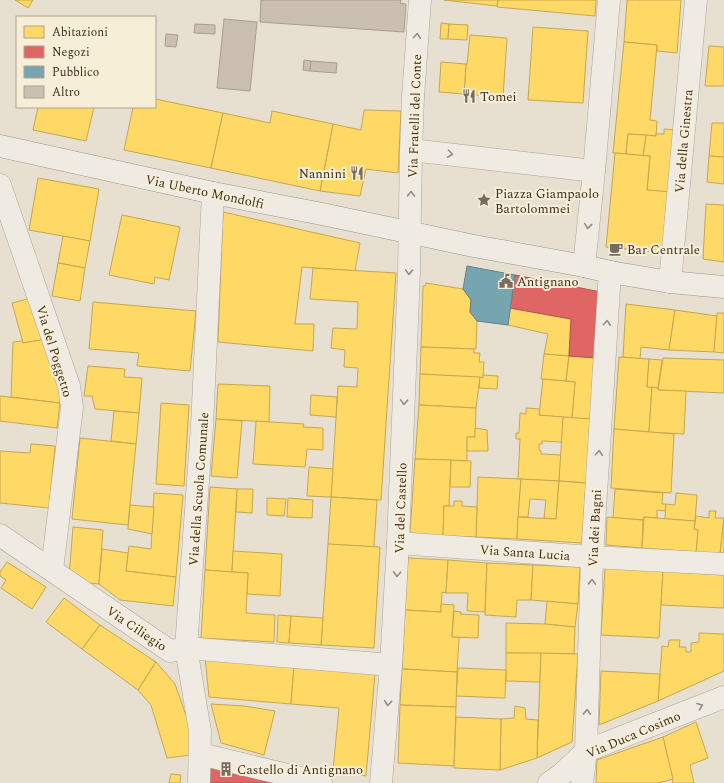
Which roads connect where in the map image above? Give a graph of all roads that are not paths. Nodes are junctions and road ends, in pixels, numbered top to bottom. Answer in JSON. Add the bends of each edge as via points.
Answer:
{"nodes":[{"id":1,"x":420,"y":0,"type":"edge"},
{"id":2,"x":609,"y":0,"type":"edge"},
{"id":3,"x":696,"y":0,"type":"edge"},
{"id":4,"x":0,"y":146,"type":"edge"},
{"id":5,"x":411,"y":150,"type":"junction"},
{"id":6,"x":594,"y":171,"type":"junction"},
{"id":7,"x":0,"y":185,"type":"edge"},
{"id":8,"x":213,"y":193,"type":"junction"},
{"id":9,"x":410,"y":233,"type":"junction"},
{"id":10,"x":584,"y":266,"type":"junction"},
{"id":11,"x":610,"y":272,"type":"junction"},
{"id":12,"x":670,"y":282,"type":"junction"},
{"id":13,"x":724,"y":287,"type":"edge"},
{"id":14,"x":0,"y":535,"type":"edge"},
{"id":15,"x":398,"y":543,"type":"junction"},
{"id":16,"x":592,"y":557,"type":"junction"},
{"id":17,"x":724,"y":564,"type":"edge"},
{"id":18,"x":52,"y":570,"type":"junction"},
{"id":19,"x":186,"y":648,"type":"junction"},
{"id":20,"x":391,"y":665,"type":"junction"},
{"id":21,"x":724,"y":697,"type":"edge"},
{"id":22,"x":586,"y":751,"type":"junction"},
{"id":23,"x":200,"y":754,"type":"junction"},
{"id":24,"x":199,"y":783,"type":"edge"},
{"id":25,"x":321,"y":783,"type":"edge"},
{"id":26,"x":381,"y":783,"type":"edge"},
{"id":27,"x":550,"y":783,"type":"edge"},
{"id":28,"x":582,"y":783,"type":"edge"}],
"edges":[{"from":5,"to":1,"type":"street","name":"Via Fratelli del Conte","one_way":true},
{"from":2,"to":6,"type":"street"},
{"from":3,"to":12,"type":"street","name":"Via della Ginestra"},
{"from":4,"to":8,"type":"street","name":"Via Uberto Mondolfi"},
{"from":5,"to":6,"type":"street","one_way":true},
{"from":9,"to":5,"type":"street","name":"Via Fratelli del Conte","one_way":true},
{"from":6,"to":10,"type":"street","one_way":true},
{"from":7,"to":18,"type":"street","name":"Via del Poggetto","via":[[69,386],[72,407]]},
{"from":8,"to":9,"type":"street","name":"Via Uberto Mondolfi"},
{"from":8,"to":19,"type":"street","name":"Via della Scuola Comunale","via":[[202,426]]},
{"from":9,"to":10,"type":"street"},
{"from":9,"to":15,"type":"street","name":"Via del Castello","one_way":true},
{"from":10,"to":11,"type":"street"},
{"from":11,"to":12,"type":"street"},
{"from":16,"to":11,"type":"street","name":"Via dei Bagni","one_way":true},
{"from":12,"to":13,"type":"street"},
{"from":14,"to":18,"type":"street","name":"Via Ciliegio"},
{"from":15,"to":16,"type":"street","name":"Via Santa Lucia"},
{"from":15,"to":20,"type":"street","name":"Via del Castello","one_way":true},
{"from":16,"to":17,"type":"street","name":"Via Santa Lucia"},
{"from":22,"to":16,"type":"street","name":"Via dei Bagni","one_way":true},
{"from":18,"to":19,"type":"street","name":"Via Ciliegio","via":[[170,652]]},
{"from":19,"to":20,"type":"street","name":"Via Ciliegio"},
{"from":19,"to":23,"type":"street","name":"Via della Scuola Comunale","via":[[200,731]]},
{"from":20,"to":26,"type":"street","name":"Via del Castello","one_way":true},
{"from":22,"to":21,"type":"street","name":"Via Duca Cosimo","one_way":true},
{"from":22,"to":27,"type":"street","name":"Via Duca Cosimo"},
{"from":22,"to":28,"type":"street","name":"Via dei Bagni"},
{"from":23,"to":24,"type":"street","name":"Via della Scuola Comunale"},
{"from":23,"to":25,"type":"street"}]}
